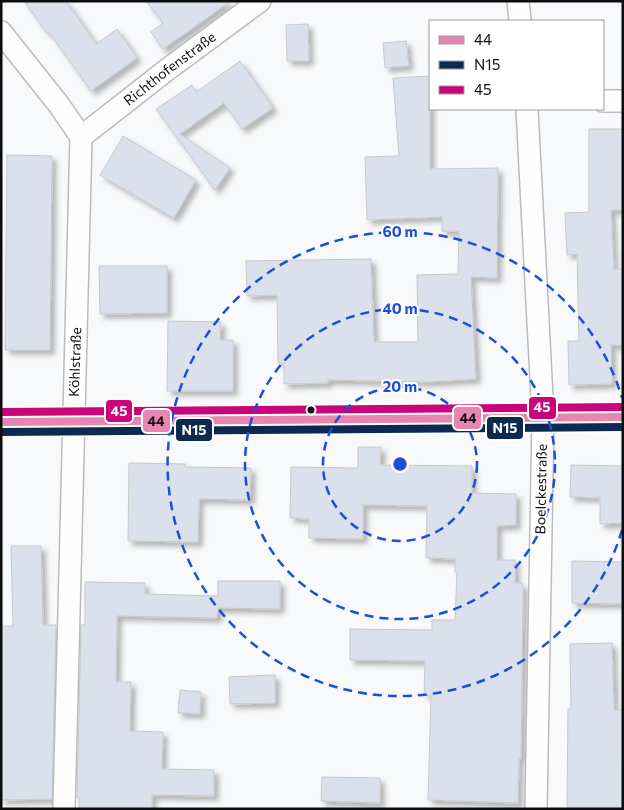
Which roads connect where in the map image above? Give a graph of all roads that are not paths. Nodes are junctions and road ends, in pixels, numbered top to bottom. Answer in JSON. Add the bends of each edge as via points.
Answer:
{"nodes":[{"id":1,"x":260,"y":1,"type":"edge"},
{"id":2,"x":518,"y":1,"type":"edge"},
{"id":3,"x":520,"y":20,"type":"edge"},
{"id":4,"x":1,"y":32,"type":"edge"},
{"id":5,"x":604,"y":101,"type":"edge"},
{"id":6,"x":623,"y":101,"type":"edge"},
{"id":7,"x":527,"y":110,"type":"edge"},
{"id":8,"x":81,"y":137,"type":"junction"},
{"id":9,"x":542,"y":417,"type":"junction"},
{"id":10,"x":623,"y":417,"type":"edge"},
{"id":11,"x":1,"y":422,"type":"edge"},
{"id":12,"x":73,"y":423,"type":"junction"},
{"id":13,"x":64,"y":809,"type":"edge"},
{"id":14,"x":536,"y":809,"type":"edge"}],
"edges":[{"from":1,"to":8,"type":"street","name":"Richthofenstraße"},
{"from":2,"to":3,"type":"street"},
{"from":4,"to":8,"type":"street"},
{"from":5,"to":6,"type":"street"},
{"from":7,"to":9,"type":"street","name":"Boelckestraße"},
{"from":8,"to":12,"type":"street","name":"Köhlstraße"},
{"from":9,"to":10,"type":"street"},
{"from":9,"to":12,"type":"street"},
{"from":9,"to":14,"type":"street","name":"Boelckestraße"},
{"from":11,"to":12,"type":"street"},
{"from":12,"to":13,"type":"street","name":"Köhlstraße"}]}
